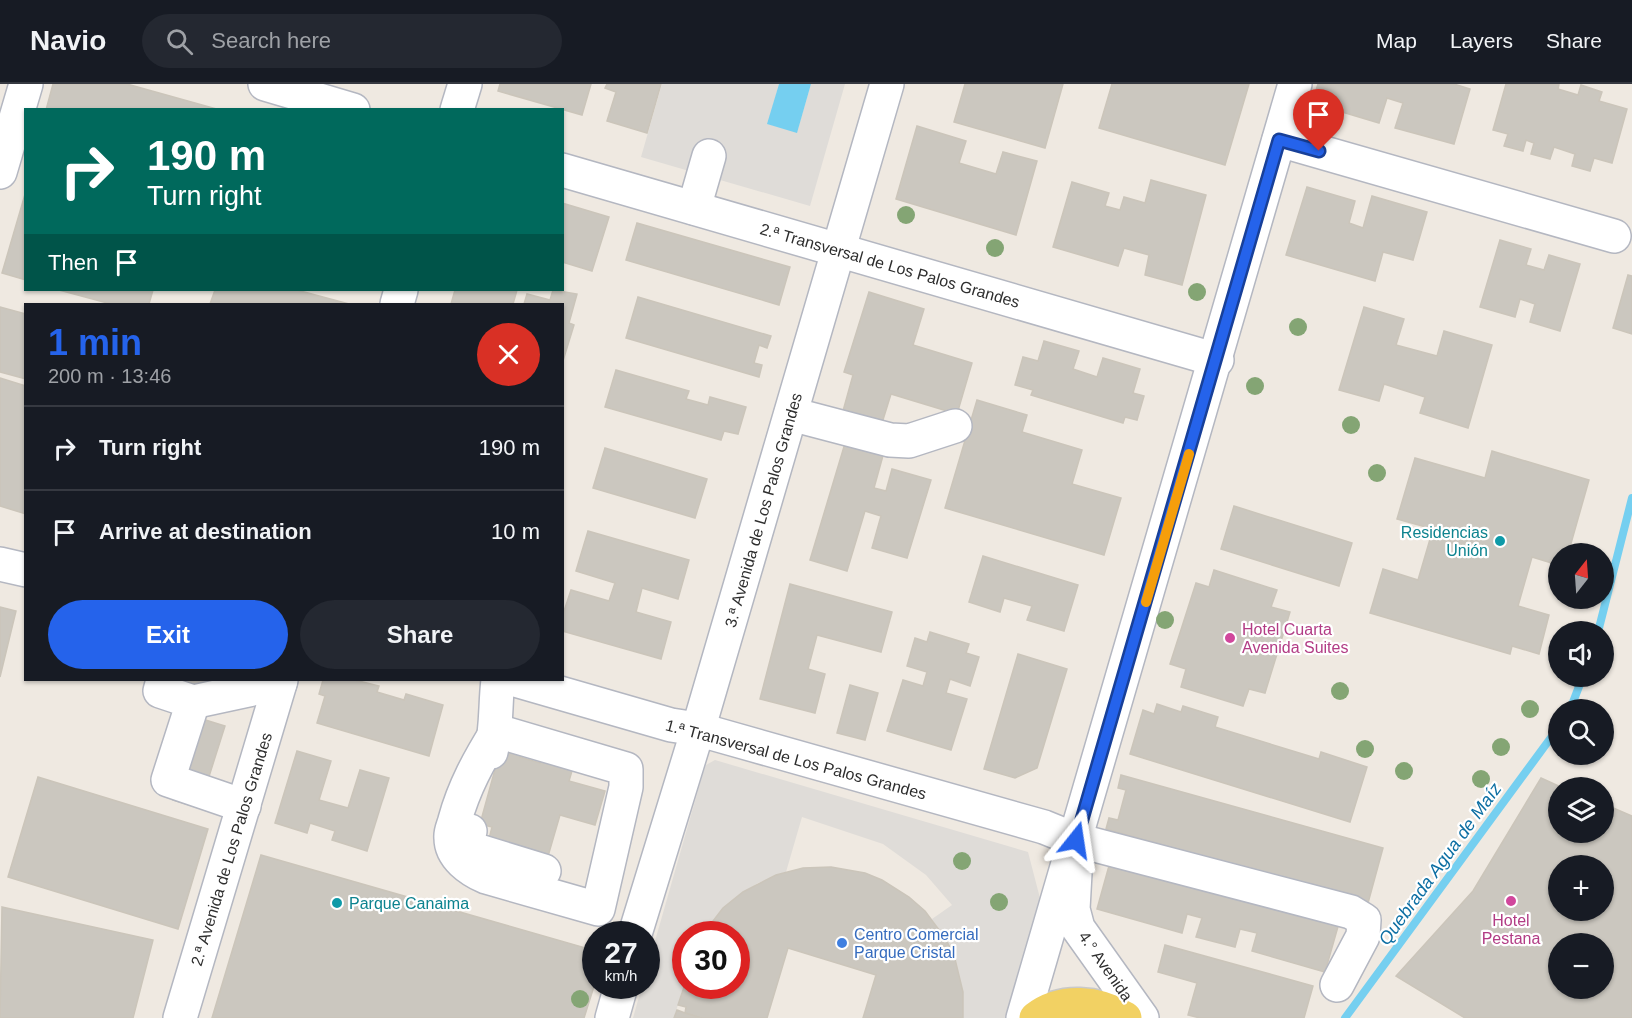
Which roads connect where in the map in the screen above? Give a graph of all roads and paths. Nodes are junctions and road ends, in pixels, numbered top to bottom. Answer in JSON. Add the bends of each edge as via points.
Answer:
{"nodes":[{"id":1,"x":26,"y":84,"type":"edge"},
{"id":2,"x":265,"y":84,"type":"edge"},
{"id":3,"x":465,"y":84,"type":"edge"},
{"id":4,"x":887,"y":84,"type":"edge"},
{"id":5,"x":1295,"y":84,"type":"edge"},
{"id":6,"x":346,"y":108,"type":"edge"},
{"id":7,"x":458,"y":108,"type":"edge"},
{"id":8,"x":1279,"y":140,"type":"junction"},
{"id":9,"x":709,"y":156,"type":"dead end"},
{"id":10,"x":564,"y":171,"type":"edge"},
{"id":11,"x":0,"y":172,"type":"edge"},
{"id":12,"x":694,"y":208,"type":"junction"},
{"id":13,"x":1614,"y":236,"type":"dead end"},
{"id":14,"x":838,"y":250,"type":"junction"},
{"id":15,"x":1217,"y":360,"type":"junction"},
{"id":16,"x":791,"y":414,"type":"junction"},
{"id":17,"x":955,"y":426,"type":"dead end"},
{"id":18,"x":0,"y":564,"type":"edge"},
{"id":19,"x":24,"y":570,"type":"edge"},
{"id":20,"x":163,"y":681,"type":"edge"},
{"id":21,"x":281,"y":681,"type":"edge"},
{"id":22,"x":498,"y":681,"type":"edge"},
{"id":23,"x":518,"y":681,"type":"edge"},
{"id":24,"x":193,"y":702,"type":"junction"},
{"id":25,"x":641,"y":717,"type":"junction"},
{"id":26,"x":697,"y":729,"type":"junction"},
{"id":27,"x":497,"y":731,"type":"junction"},
{"id":28,"x":626,"y":769,"type":"junction"},
{"id":29,"x":244,"y":806,"type":"junction"},
{"id":30,"x":1076,"y":840,"type":"junction"},
{"id":31,"x":639,"y":921,"type":"edge"},
{"id":32,"x":1337,"y":985,"type":"dead end"},
{"id":33,"x":617,"y":999,"type":"edge"},
{"id":34,"x":180,"y":1018,"type":"edge"},
{"id":35,"x":612,"y":1018,"type":"edge"},
{"id":36,"x":1023,"y":1018,"type":"edge"},
{"id":37,"x":1036,"y":1018,"type":"edge"},
{"id":38,"x":1125,"y":1018,"type":"edge"},
{"id":39,"x":1142,"y":1018,"type":"edge"}],
"edges":[{"from":1,"to":11,"type":"street"},
{"from":2,"to":6,"type":"street"},
{"from":3,"to":7,"type":"street"},
{"from":4,"to":14,"type":"street","name":"3.ª Avenida de Los Palos Grandes"},
{"from":5,"to":8,"type":"street"},
{"from":8,"to":13,"type":"street"},
{"from":8,"to":15,"type":"street"},
{"from":9,"to":12,"type":"street"},
{"from":10,"to":12,"type":"street","name":"2.ª Transversal de Los Palos Grandes"},
{"from":12,"to":14,"type":"street","name":"2.ª Transversal de Los Palos Grandes"},
{"from":14,"to":15,"type":"street","name":"2.ª Transversal de Los Palos Grandes"},
{"from":14,"to":16,"type":"street","name":"3.ª Avenida de Los Palos Grandes"},
{"from":15,"to":30,"type":"street"},
{"from":16,"to":17,"type":"street","via":[[890,440],[909,441]]},
{"from":16,"to":26,"type":"street","name":"3.ª Avenida de Los Palos Grandes"},
{"from":18,"to":19,"type":"street"},
{"from":20,"to":24,"type":"street","via":[[160,691]]},
{"from":21,"to":24,"type":"street"},
{"from":21,"to":29,"type":"street","name":"2.ª Avenida de Los Palos Grandes"},
{"from":22,"to":27,"type":"street"},
{"from":23,"to":25,"type":"street","name":"1.ª Transversal de Los Palos Grandes"},
{"from":24,"to":29,"type":"street","via":[[168,780]]},
{"from":25,"to":26,"type":"street","name":"1.ª Transversal de Los Palos Grandes"},
{"from":25,"to":28,"type":"street"},
{"from":26,"to":30,"type":"street","name":"1.ª Transversal de Los Palos Grandes","via":[[1044,827]]},
{"from":26,"to":31,"type":"street","name":"3.ª Avenida de Los Palos Grandes"},
{"from":27,"to":28,"type":"street"},
{"from":27,"to":28,"type":"street","via":[[473,770],[451,837],[455,852],[469,870],[486,877],[598,909],[626,787]]},
{"from":29,"to":34,"type":"street","name":"2.ª Avenida de Los Palos Grandes"},
{"from":30,"to":32,"type":"street","name":"1.ª Transversal de Los Palos Grandes","via":[[1351,912],[1364,920],[1363,936]]},
{"from":30,"to":36,"type":"street"},
{"from":30,"to":39,"type":"street","name":"4.° Avenida","via":[[1073,909],[1078,928]]},
{"from":33,"to":35,"type":"street"},
{"from":37,"to":38,"type":"main road","via":[[1053,1008],[1082,1003]]}]}
